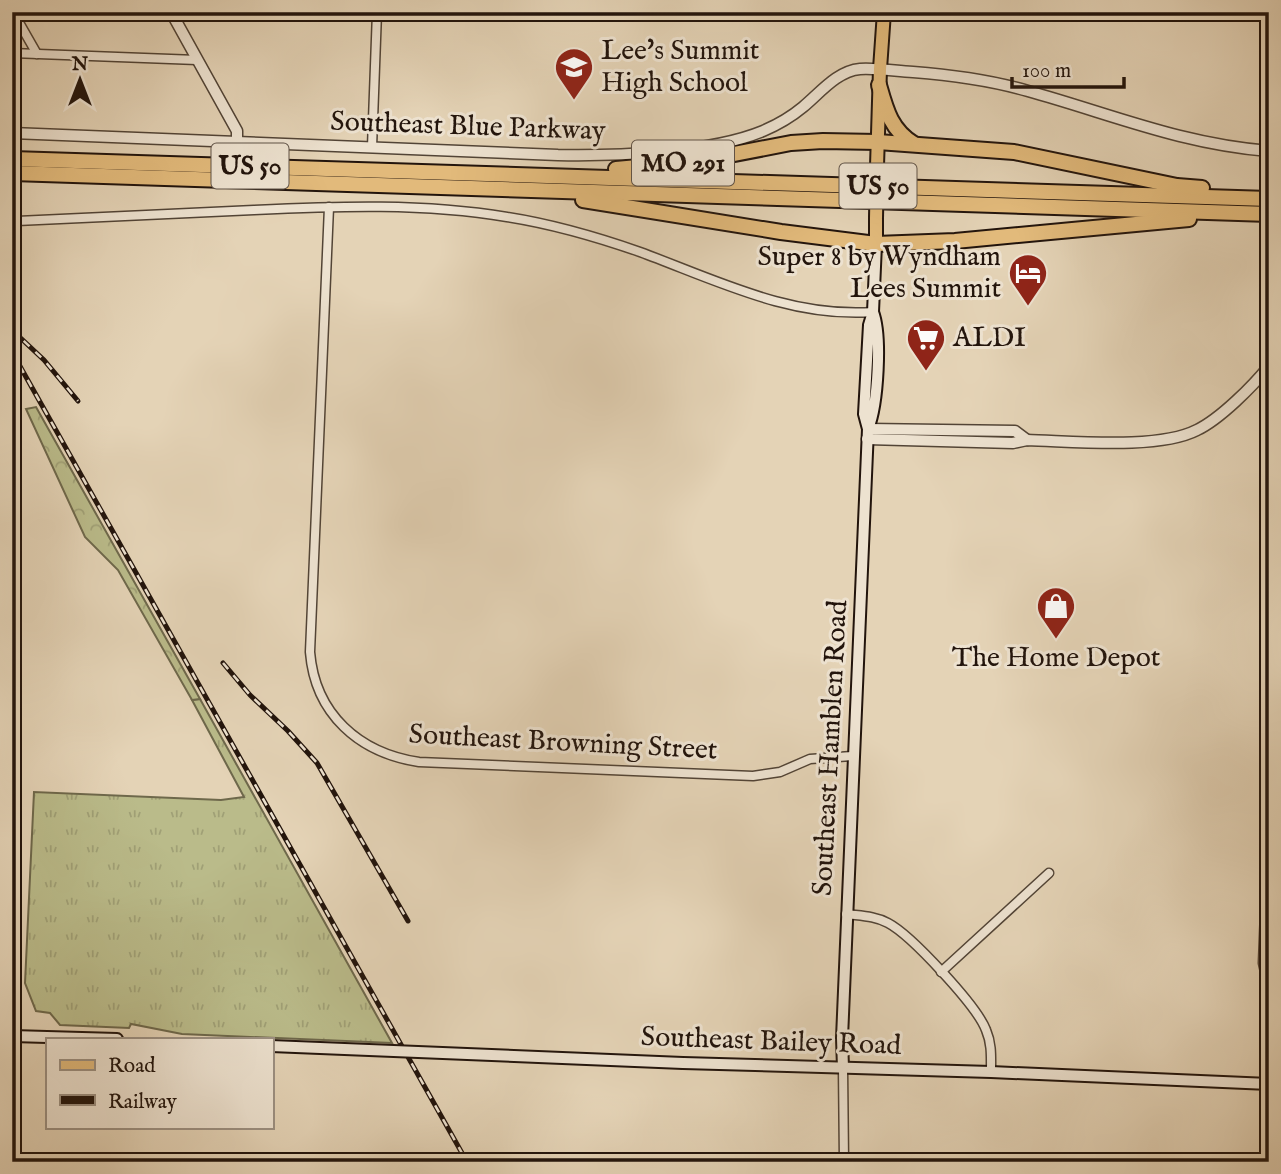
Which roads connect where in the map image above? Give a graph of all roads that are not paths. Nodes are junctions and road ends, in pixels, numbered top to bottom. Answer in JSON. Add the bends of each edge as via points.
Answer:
{"nodes":[{"id":1,"x":13,"y":12,"type":"edge"},
{"id":2,"x":171,"y":12,"type":"edge"},
{"id":3,"x":377,"y":12,"type":"edge"},
{"id":4,"x":884,"y":12,"type":"edge"},
{"id":5,"x":12,"y":54,"type":"edge"},
{"id":6,"x":37,"y":54,"type":"junction"},
{"id":7,"x":197,"y":60,"type":"junction"},
{"id":8,"x":880,"y":69,"type":"junction"},
{"id":9,"x":879,"y":85,"type":"junction"},
{"id":10,"x":12,"y":134,"type":"edge"},
{"id":11,"x":237,"y":142,"type":"junction"},
{"id":12,"x":878,"y":142,"type":"junction"},
{"id":13,"x":916,"y":145,"type":"junction"},
{"id":14,"x":372,"y":147,"type":"junction"},
{"id":15,"x":1269,"y":151,"type":"edge"},
{"id":16,"x":12,"y":159,"type":"edge"},
{"id":17,"x":12,"y":173,"type":"edge"},
{"id":18,"x":488,"y":173,"type":"junction"},
{"id":19,"x":476,"y":189,"type":"junction"},
{"id":20,"x":1269,"y":197,"type":"edge"},
{"id":21,"x":329,"y":207,"type":"junction"},
{"id":22,"x":1269,"y":214,"type":"edge"},
{"id":23,"x":1269,"y":219,"type":"edge"},
{"id":24,"x":17,"y":221,"type":"dead end"},
{"id":25,"x":876,"y":244,"type":"junction"},
{"id":26,"x":873,"y":312,"type":"junction"},
{"id":27,"x":1269,"y":366,"type":"edge"},
{"id":28,"x":1265,"y":379,"type":"edge"},
{"id":29,"x":867,"y":434,"type":"junction"},
{"id":30,"x":852,"y":756,"type":"junction"},
{"id":31,"x":1269,"y":809,"type":"edge"},
{"id":32,"x":1049,"y":873,"type":"dead end"},
{"id":33,"x":846,"y":914,"type":"junction"},
{"id":34,"x":941,"y":972,"type":"junction"},
{"id":35,"x":1269,"y":990,"type":"edge"},
{"id":36,"x":12,"y":1036,"type":"edge"},
{"id":37,"x":82,"y":1038,"type":"edge"},
{"id":38,"x":273,"y":1046,"type":"edge"},
{"id":39,"x":843,"y":1068,"type":"junction"},
{"id":40,"x":991,"y":1072,"type":"junction"},
{"id":41,"x":1269,"y":1084,"type":"edge"},
{"id":42,"x":844,"y":1162,"type":"edge"}],
"edges":[{"from":1,"to":6,"type":"street"},
{"from":2,"to":7,"type":"street"},
{"from":3,"to":14,"type":"street"},
{"from":4,"to":8,"type":"main road"},
{"from":5,"to":6,"type":"street"},
{"from":6,"to":7,"type":"street"},
{"from":7,"to":11,"type":"street","via":[[237,131]]},
{"from":8,"to":9,"type":"main road"},
{"from":8,"to":14,"type":"street","name":"Southeast Blue Parkway","via":[[847,72],[762,131],[688,148],[578,156]]},
{"from":8,"to":15,"type":"street","name":"Southeast Blue Parkway","via":[[993,82],[1182,138]]},
{"from":9,"to":12,"type":"main road"},
{"from":9,"to":13,"type":"highway","via":[[896,129]]},
{"from":10,"to":11,"type":"street","name":"Southeast Blue Parkway"},
{"from":11,"to":14,"type":"street","name":"Southeast Blue Parkway"},
{"from":12,"to":13,"type":"highway"},
{"from":12,"to":18,"type":"highway","number":"MO 291","via":[[791,143],[693,162],[622,169],[495,168]]},
{"from":12,"to":25,"type":"main road","bridge":true},
{"from":13,"to":20,"type":"highway","via":[[1014,152],[1177,186]]},
{"from":16,"to":18,"type":"highway","number":"US 50"},
{"from":17,"to":19,"type":"highway","number":"US 50"},
{"from":18,"to":20,"type":"highway","number":"US 50"},
{"from":19,"to":22,"type":"highway","number":"US 50"},
{"from":19,"to":25,"type":"highway","number":"MO 291","via":[[482,195],[583,200]]},
{"from":21,"to":24,"type":"street"},
{"from":21,"to":26,"type":"street","via":[[415,206],[531,221],[620,245],[790,306]]},
{"from":21,"to":30,"type":"street","name":"Southeast Browning Street","via":[[310,652],[314,681],[337,722],[369,745],[419,762],[753,776],[780,772],[810,759]]},
{"from":23,"to":25,"type":"highway","via":[[1175,220]]},
{"from":25,"to":26,"type":"main road","name":"Southeast Hamblen Road"},
{"from":26,"to":29,"type":"main road","name":"Southeast Hamblen Road"},
{"from":27,"to":28,"type":"street"},
{"from":28,"to":29,"type":"street","via":[[1197,431],[1151,442],[1027,440],[1014,431]]},
{"from":29,"to":30,"type":"main road","name":"Southeast Hamblen Road"},
{"from":30,"to":33,"type":"main road","name":"Southeast Hamblen Road"},
{"from":31,"to":35,"type":"street","via":[[1263,962]]},
{"from":32,"to":34,"type":"street"},
{"from":33,"to":34,"type":"street","via":[[890,924]]},
{"from":33,"to":39,"type":"main road","name":"Southeast Hamblen Road"},
{"from":34,"to":40,"type":"street","via":[[985,1027],[992,1053]]},
{"from":36,"to":37,"type":"main road"},
{"from":38,"to":39,"type":"main road","name":"Southeast Bailey Road","bridge":true},
{"from":39,"to":40,"type":"main road","name":"Southeast Bailey Road"},
{"from":39,"to":42,"type":"street"},
{"from":40,"to":41,"type":"main road","name":"Southeast Bailey Road"}]}
